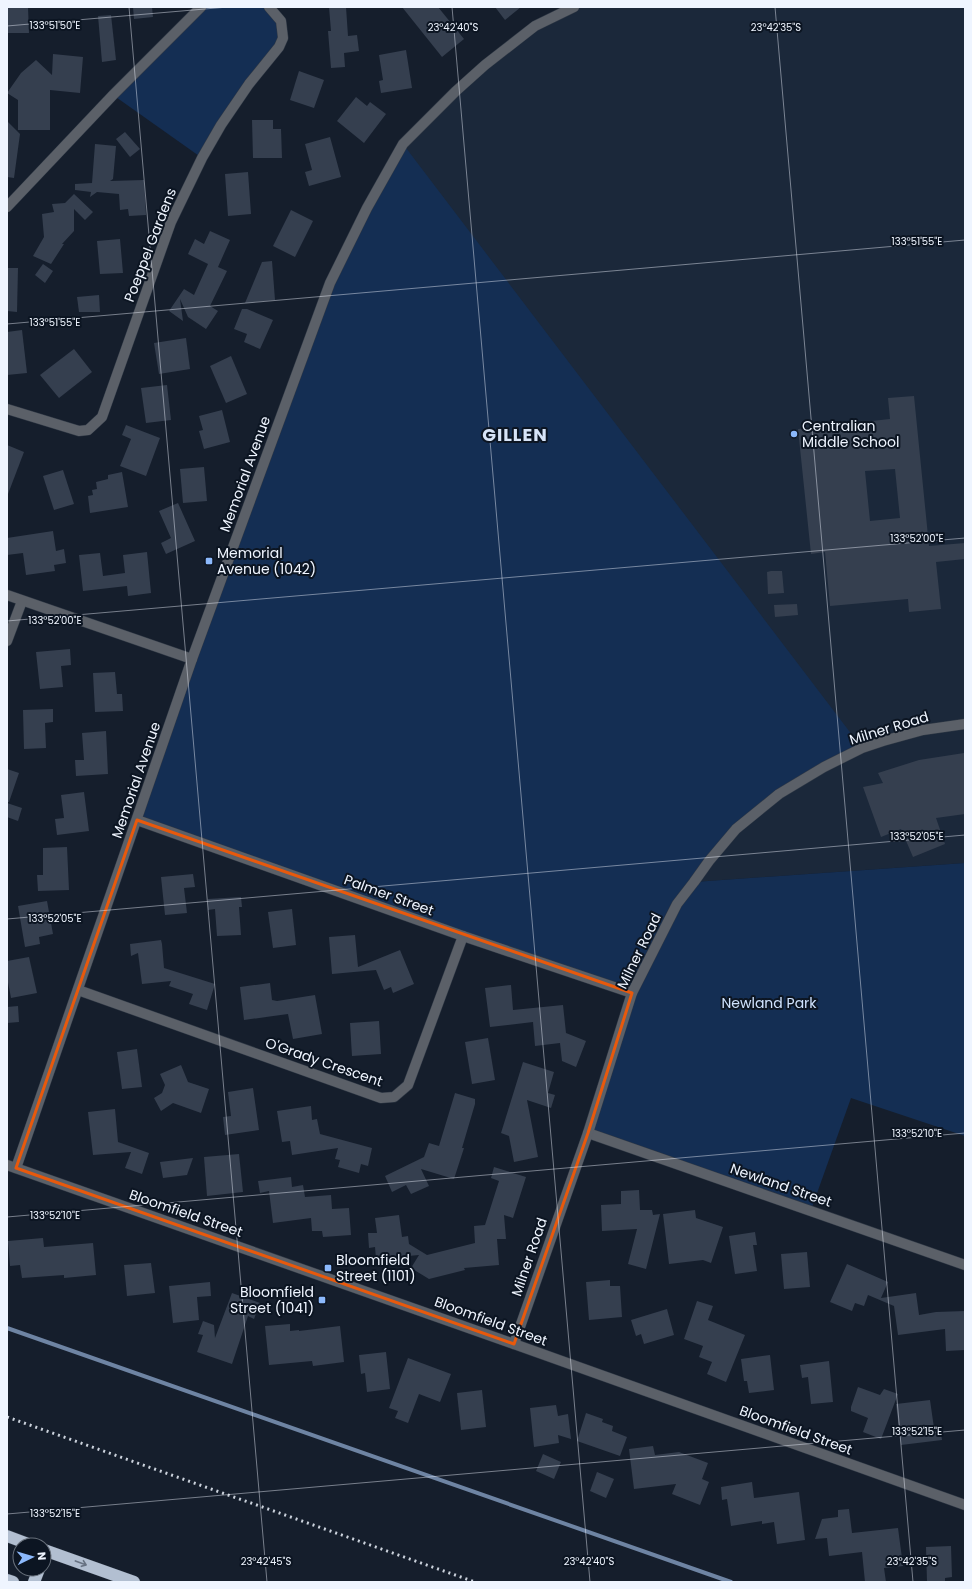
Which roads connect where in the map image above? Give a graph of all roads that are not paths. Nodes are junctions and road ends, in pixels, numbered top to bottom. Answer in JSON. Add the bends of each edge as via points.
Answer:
{"nodes":[{"id":1,"x":201,"y":7,"type":"edge"},
{"id":2,"x":269,"y":7,"type":"edge"},
{"id":3,"x":574,"y":7,"type":"edge"},
{"id":4,"x":7,"y":207,"type":"edge"},
{"id":5,"x":7,"y":409,"type":"edge"},
{"id":6,"x":7,"y":595,"type":"edge"},
{"id":7,"x":22,"y":601,"type":"junction"},
{"id":8,"x":7,"y":641,"type":"edge"},
{"id":9,"x":192,"y":659,"type":"junction"},
{"id":10,"x":965,"y":724,"type":"edge"},
{"id":11,"x":137,"y":820,"type":"junction"},
{"id":12,"x":464,"y":936,"type":"junction"},
{"id":13,"x":78,"y":990,"type":"junction"},
{"id":14,"x":632,"y":993,"type":"junction"},
{"id":15,"x":588,"y":1133,"type":"junction"},
{"id":16,"x":11,"y":1166,"type":"edge"},
{"id":17,"x":965,"y":1265,"type":"edge"},
{"id":18,"x":514,"y":1344,"type":"junction"},
{"id":19,"x":965,"y":1505,"type":"edge"},
{"id":20,"x":52,"y":1554,"type":"edge"},
{"id":21,"x":7,"y":1580,"type":"edge"},
{"id":22,"x":13,"y":1582,"type":"edge"},
{"id":23,"x":134,"y":1582,"type":"edge"}],
"edges":[{"from":1,"to":4,"type":"street"},
{"from":2,"to":5,"type":"street","name":"Poeppel Gardens","via":[[282,21],[283,38],[221,125],[171,222],[102,417],[88,430],[79,431]]},
{"from":3,"to":9,"type":"street","name":"Memorial Avenue","via":[[535,26],[486,65],[403,144],[367,208],[330,283]]},
{"from":6,"to":7,"type":"street"},
{"from":7,"to":8,"type":"street"},
{"from":7,"to":9,"type":"street"},
{"from":9,"to":11,"type":"street","name":"Memorial Avenue"},
{"from":10,"to":14,"type":"street","name":"Milner Road","via":[[923,730],[862,748],[779,794],[736,829],[677,904]]},
{"from":11,"to":12,"type":"street","name":"Palmer Street"},
{"from":11,"to":13,"type":"street","name":"Memorial Avenue"},
{"from":12,"to":13,"type":"street","name":"O'Grady Crescent","via":[[408,1085],[394,1097],[381,1098]]},
{"from":12,"to":14,"type":"street","name":"Palmer Street"},
{"from":13,"to":16,"type":"street","name":"Memorial Avenue"},
{"from":14,"to":15,"type":"street","name":"Milner Road"},
{"from":15,"to":17,"type":"street","name":"Newland Street"},
{"from":15,"to":18,"type":"street","name":"Milner Road"},
{"from":16,"to":18,"type":"street","name":"Bloomfield Street"},
{"from":18,"to":19,"type":"street","name":"Bloomfield Street"},
{"from":20,"to":23,"type":"highway","one_way":true},
{"from":21,"to":22,"type":"highway"}]}
